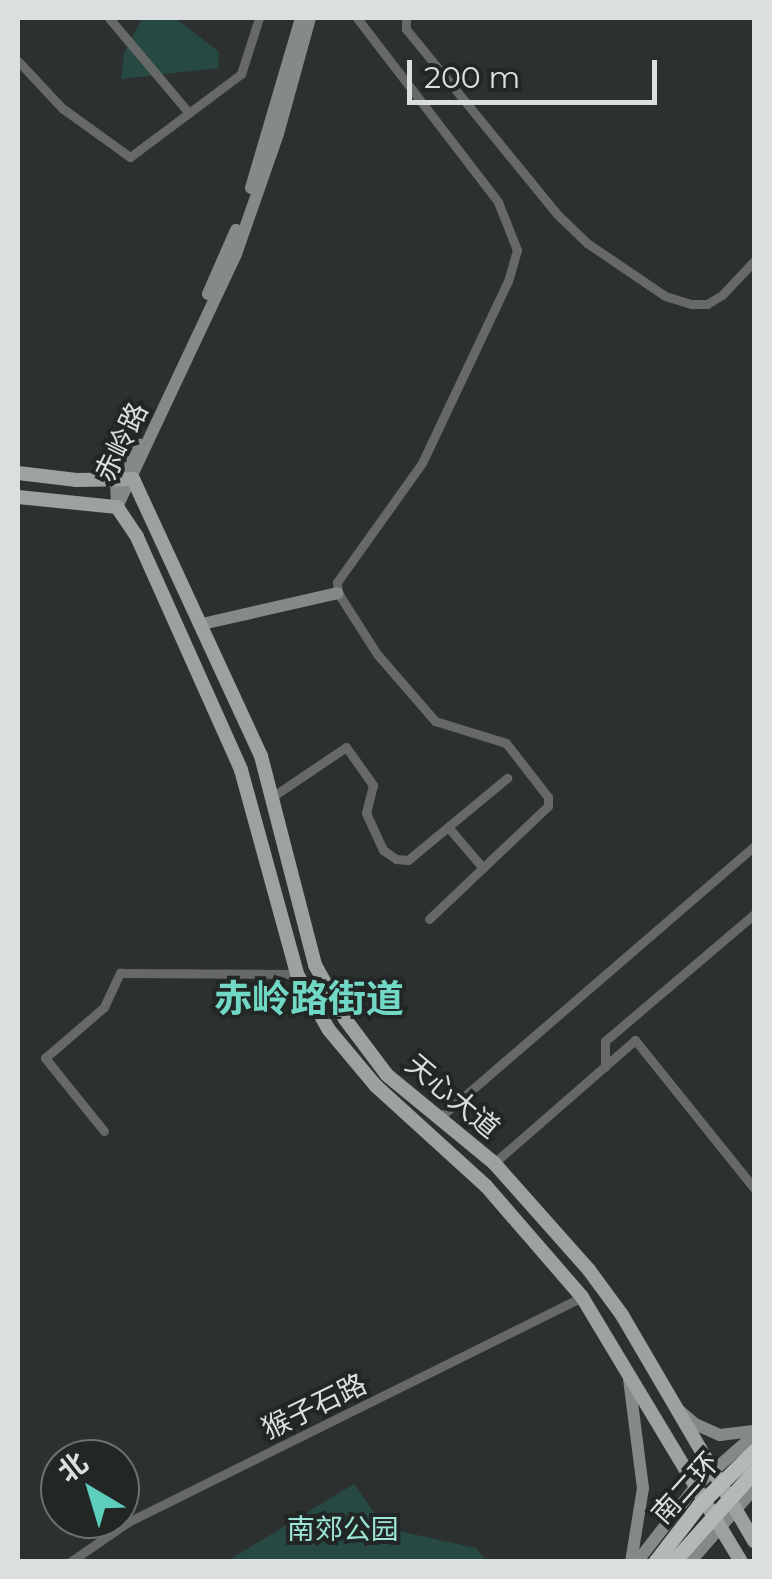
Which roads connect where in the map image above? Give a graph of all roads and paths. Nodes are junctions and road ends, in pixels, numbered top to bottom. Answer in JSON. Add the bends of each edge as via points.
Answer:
{"nodes":[{"id":1,"x":110,"y":18,"type":"edge"},
{"id":2,"x":259,"y":18,"type":"edge"},
{"id":3,"x":301,"y":18,"type":"edge"},
{"id":4,"x":310,"y":18,"type":"edge"},
{"id":5,"x":357,"y":18,"type":"edge"},
{"id":6,"x":406,"y":18,"type":"edge"},
{"id":7,"x":18,"y":61,"type":"edge"},
{"id":8,"x":188,"y":113,"type":"junction"},
{"id":9,"x":754,"y":261,"type":"edge"},
{"id":10,"x":18,"y":474,"type":"edge"},
{"id":11,"x":116,"y":479,"type":"junction"},
{"id":12,"x":132,"y":479,"type":"junction"},
{"id":13,"x":18,"y":497,"type":"edge"},
{"id":14,"x":117,"y":507,"type":"junction"},
{"id":15,"x":338,"y":593,"type":"junction"},
{"id":16,"x":202,"y":624,"type":"junction"},
{"id":17,"x":507,"y":778,"type":"dead end"},
{"id":18,"x":272,"y":797,"type":"junction"},
{"id":19,"x":448,"y":826,"type":"junction"},
{"id":20,"x":754,"y":846,"type":"edge"},
{"id":21,"x":483,"y":868,"type":"junction"},
{"id":22,"x":754,"y":914,"type":"edge"},
{"id":23,"x":429,"y":919,"type":"dead end"},
{"id":24,"x":296,"y":974,"type":"junction"},
{"id":25,"x":605,"y":1066,"type":"junction"},
{"id":26,"x":438,"y":1119,"type":"junction"},
{"id":27,"x":104,"y":1131,"type":"dead end"},
{"id":28,"x":494,"y":1163,"type":"junction"},
{"id":29,"x":754,"y":1188,"type":"edge"},
{"id":30,"x":582,"y":1297,"type":"junction"},
{"id":31,"x":626,"y":1367,"type":"junction"},
{"id":32,"x":668,"y":1396,"type":"junction"},
{"id":33,"x":754,"y":1433,"type":"edge"},
{"id":34,"x":754,"y":1450,"type":"edge"},
{"id":35,"x":712,"y":1471,"type":"junction"},
{"id":36,"x":754,"y":1471,"type":"edge"},
{"id":37,"x":695,"y":1486,"type":"junction"},
{"id":38,"x":754,"y":1489,"type":"edge"},
{"id":39,"x":734,"y":1510,"type":"junction"},
{"id":40,"x":719,"y":1526,"type":"junction"},
{"id":41,"x":754,"y":1541,"type":"edge"},
{"id":42,"x":70,"y":1562,"type":"edge"},
{"id":43,"x":634,"y":1562,"type":"edge"},
{"id":44,"x":655,"y":1562,"type":"edge"},
{"id":45,"x":673,"y":1562,"type":"edge"},
{"id":46,"x":690,"y":1562,"type":"edge"},
{"id":47,"x":741,"y":1562,"type":"edge"}],
"edges":[{"from":1,"to":8,"type":"street"},
{"from":2,"to":8,"type":"street","via":[[241,74]]},
{"from":3,"to":11,"type":"main road","name":"赤岭路","via":[[244,212],[137,452]]},
{"from":4,"to":12,"type":"main road","name":"赤岭路","via":[[236,254]]},
{"from":5,"to":15,"type":"street","via":[[498,202],[517,250],[422,462],[337,582]]},
{"from":6,"to":9,"type":"street","via":[[406,30],[586,243],[665,296],[692,304],[722,295]]},
{"from":7,"to":8,"type":"street","via":[[62,108],[130,157]]},
{"from":10,"to":11,"type":"main road"},
{"from":11,"to":12,"type":"main road"},
{"from":11,"to":14,"type":"main road","name":"赤岭路"},
{"from":12,"to":14,"type":"main road","name":"赤岭路"},
{"from":12,"to":16,"type":"main road","name":"天心大道"},
{"from":13,"to":14,"type":"main road"},
{"from":14,"to":24,"type":"main road","name":"天心大道","via":[[137,537],[241,770]]},
{"from":15,"to":16,"type":"main road"},
{"from":15,"to":21,"type":"street","via":[[377,654],[435,721],[506,743],[544,788],[548,806]]},
{"from":16,"to":18,"type":"main road","name":"天心大道","via":[[261,756]]},
{"from":17,"to":19,"type":"street"},
{"from":18,"to":19,"type":"street","via":[[346,748],[373,785],[366,814],[383,850],[408,860]]},
{"from":18,"to":26,"type":"main road","name":"天心大道","via":[[315,965],[387,1075]]},
{"from":19,"to":21,"type":"street"},
{"from":20,"to":26,"type":"street"},
{"from":21,"to":23,"type":"street"},
{"from":22,"to":25,"type":"street","via":[[605,1041]]},
{"from":24,"to":27,"type":"street","via":[[120,973],[104,1007],[45,1058]]},
{"from":24,"to":30,"type":"main road","name":"天心大道","via":[[376,1086],[486,1186]]},
{"from":25,"to":28,"type":"street"},
{"from":25,"to":29,"type":"street","via":[[635,1040]]},
{"from":26,"to":28,"type":"main road","name":"天心大道"},
{"from":28,"to":32,"type":"main road","name":"天心大道","via":[[605,1290]]},
{"from":30,"to":31,"type":"main road","name":"天心大道"},
{"from":30,"to":42,"type":"street","name":"猴子石路","via":[[128,1522]]},
{"from":31,"to":37,"type":"main road","name":"天心大道"},
{"from":31,"to":43,"type":"main road","via":[[643,1488]]},
{"from":32,"to":33,"type":"main road","via":[[708,1431]]},
{"from":32,"to":35,"type":"main road","name":"天心大道"},
{"from":33,"to":35,"type":"main road"},
{"from":34,"to":44,"type":"highway","name":"南二环","bridge":true},
{"from":35,"to":37,"type":"main road"},
{"from":35,"to":39,"type":"main road","name":"天心大道"},
{"from":36,"to":45,"type":"highway","name":"南二环","bridge":true},
{"from":37,"to":40,"type":"main road","name":"天心大道"},
{"from":37,"to":43,"type":"main road"},
{"from":38,"to":39,"type":"main road"},
{"from":39,"to":40,"type":"main road"},
{"from":39,"to":41,"type":"main road","name":"天心大道"},
{"from":40,"to":46,"type":"main road"},
{"from":40,"to":47,"type":"main road","name":"天心大道"}]}
